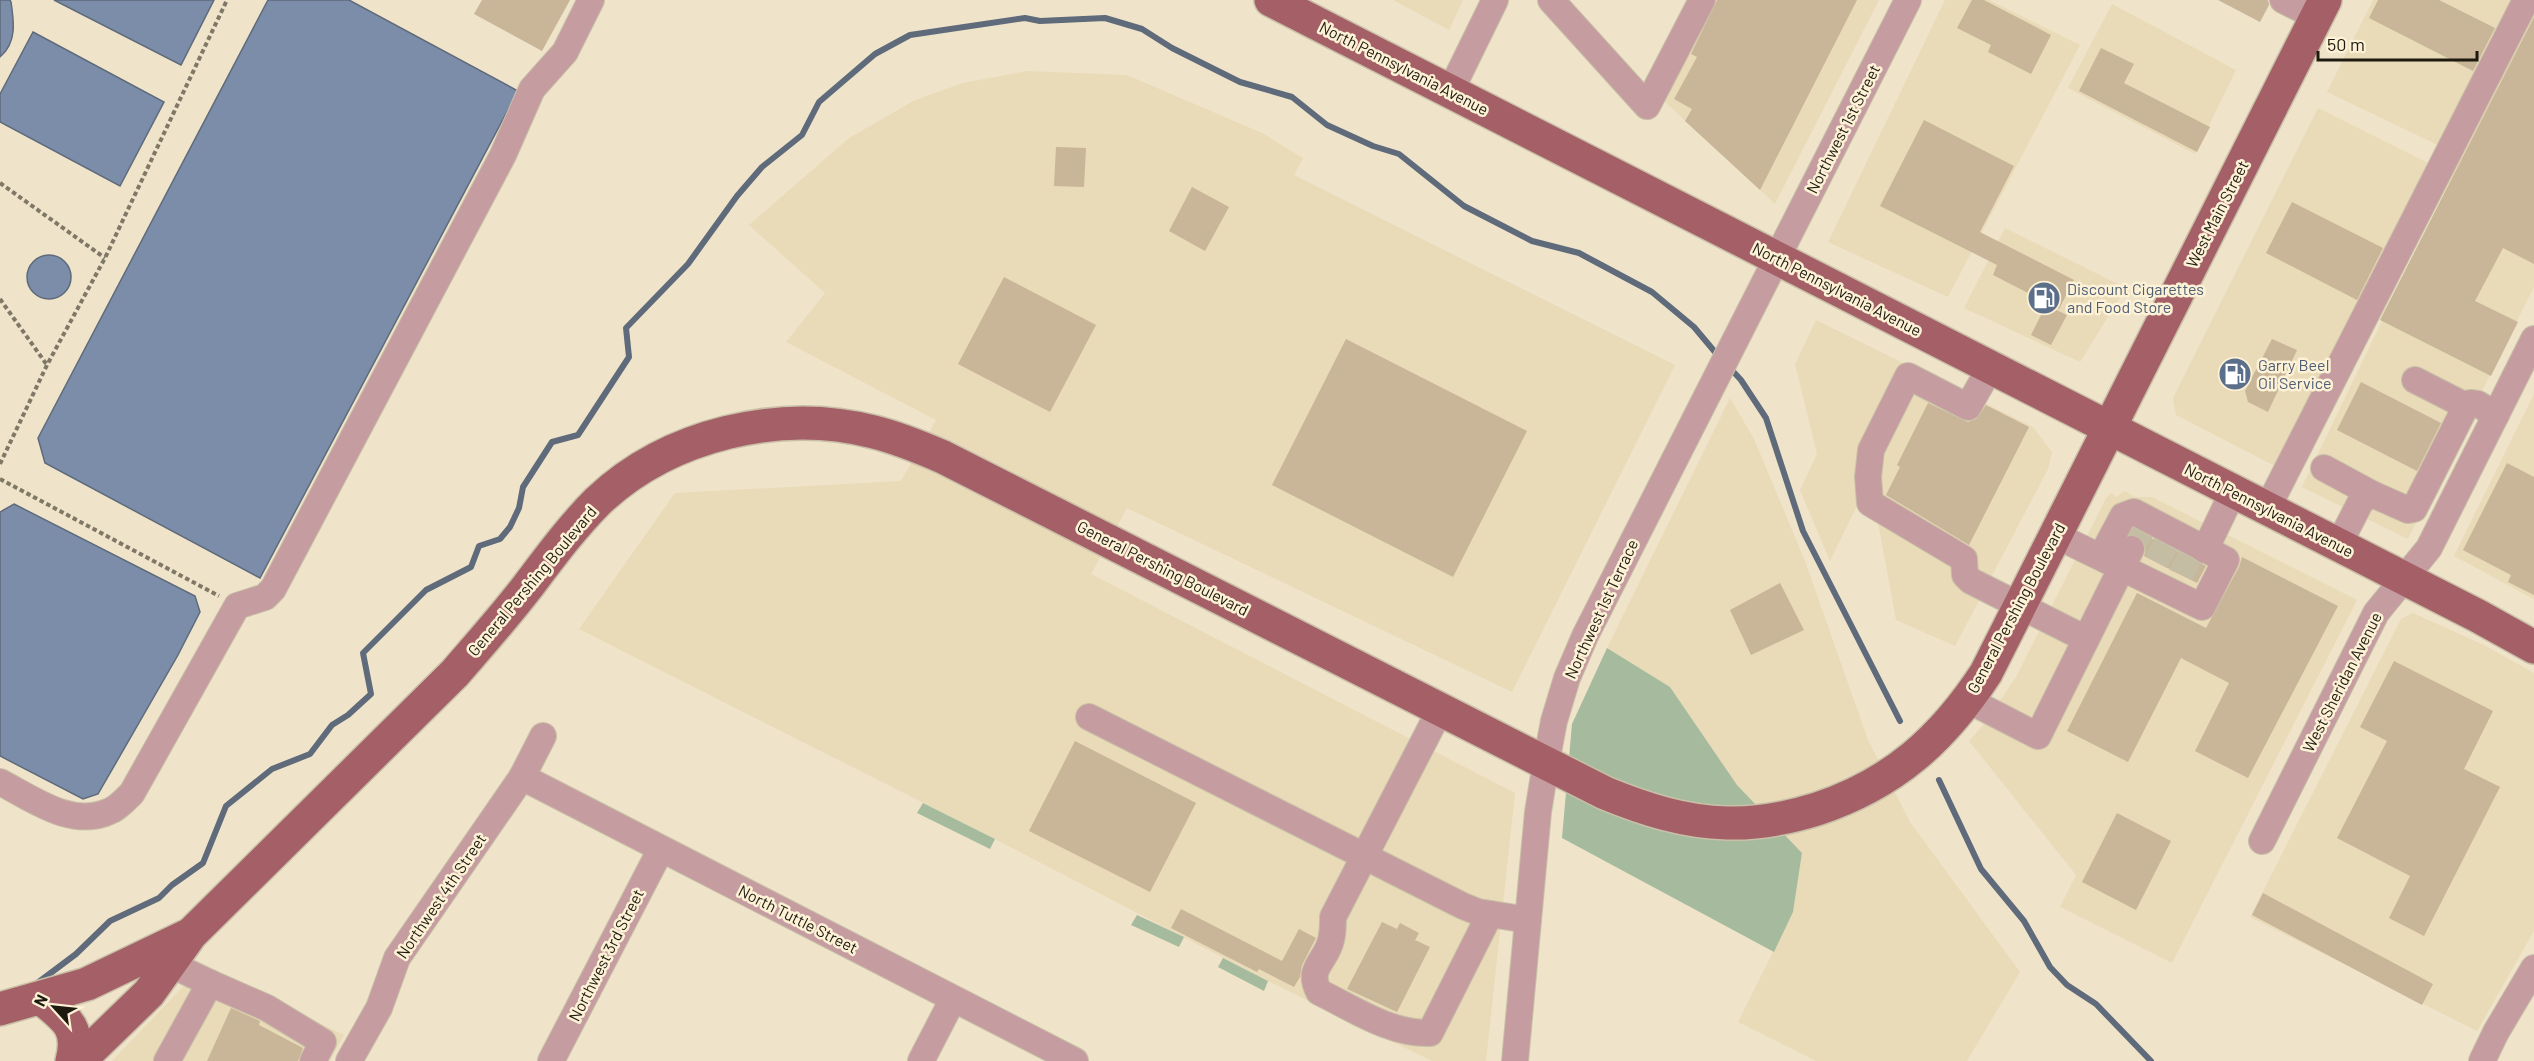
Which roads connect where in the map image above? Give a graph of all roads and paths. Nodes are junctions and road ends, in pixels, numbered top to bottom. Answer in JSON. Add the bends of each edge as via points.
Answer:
{"nodes":[{"id":1,"x":227,"y":0,"type":"edge"},
{"id":2,"x":591,"y":0,"type":"edge"},
{"id":3,"x":1271,"y":0,"type":"edge"},
{"id":4,"x":1495,"y":0,"type":"edge"},
{"id":5,"x":1551,"y":0,"type":"edge"},
{"id":6,"x":1702,"y":0,"type":"edge"},
{"id":7,"x":1908,"y":0,"type":"edge"},
{"id":8,"x":2283,"y":0,"type":"edge"},
{"id":9,"x":2526,"y":0,"type":"edge"},
{"id":10,"x":2321,"y":8,"type":"edge"},
{"id":11,"x":1450,"y":92,"type":"junction"},
{"id":12,"x":0,"y":183,"type":"edge"},
{"id":13,"x":105,"y":258,"type":"junction"},
{"id":14,"x":1778,"y":259,"type":"junction"},
{"id":15,"x":0,"y":299,"type":"edge"},
{"id":16,"x":2534,"y":339,"type":"edge"},
{"id":17,"x":47,"y":365,"type":"junction"},
{"id":18,"x":1990,"y":368,"type":"junction"},
{"id":19,"x":2415,"y":380,"type":"dead end"},
{"id":20,"x":2466,"y":406,"type":"junction"},
{"id":21,"x":2496,"y":415,"type":"junction"},
{"id":22,"x":2108,"y":428,"type":"junction"},
{"id":23,"x":0,"y":464,"type":"edge"},
{"id":24,"x":2324,"y":468,"type":"dead end"},
{"id":25,"x":0,"y":479,"type":"edge"},
{"id":26,"x":2233,"y":492,"type":"junction"},
{"id":27,"x":2372,"y":494,"type":"junction"},
{"id":28,"x":2267,"y":509,"type":"junction"},
{"id":29,"x":2055,"y":535,"type":"junction"},
{"id":30,"x":2128,"y":545,"type":"junction"},
{"id":31,"x":2338,"y":546,"type":"junction"},
{"id":32,"x":2160,"y":554,"type":"junction"},
{"id":33,"x":2189,"y":563,"type":"junction"},
{"id":34,"x":2402,"y":578,"type":"junction"},
{"id":35,"x":237,"y":606,"type":"junction"},
{"id":36,"x":2020,"y":606,"type":"junction"},
{"id":37,"x":2086,"y":639,"type":"junction"},
{"id":38,"x":2534,"y":647,"type":"edge"},
{"id":39,"x":1968,"y":700,"type":"junction"},
{"id":40,"x":1440,"y":710,"type":"junction"},
{"id":41,"x":1089,"y":717,"type":"dead end"},
{"id":42,"x":543,"y":736,"type":"dead end"},
{"id":43,"x":1546,"y":763,"type":"junction"},
{"id":44,"x":522,"y":777,"type":"junction"},
{"id":45,"x":0,"y":782,"type":"edge"},
{"id":46,"x":2262,"y":841,"type":"dead end"},
{"id":47,"x":661,"y":849,"type":"junction"},
{"id":48,"x":1365,"y":856,"type":"junction"},
{"id":49,"x":1490,"y":914,"type":"junction"},
{"id":50,"x":1528,"y":921,"type":"junction"},
{"id":51,"x":191,"y":934,"type":"junction"},
{"id":52,"x":170,"y":964,"type":"junction"},
{"id":53,"x":2534,"y":968,"type":"edge"},
{"id":54,"x":210,"y":983,"type":"junction"},
{"id":55,"x":41,"y":998,"type":"junction"},
{"id":56,"x":953,"y":999,"type":"junction"},
{"id":57,"x":0,"y":1009,"type":"edge"},
{"id":58,"x":353,"y":1060,"type":"edge"},
{"id":59,"x":72,"y":1061,"type":"edge"},
{"id":60,"x":79,"y":1061,"type":"edge"},
{"id":61,"x":167,"y":1061,"type":"edge"},
{"id":62,"x":313,"y":1061,"type":"edge"},
{"id":63,"x":551,"y":1061,"type":"edge"},
{"id":64,"x":921,"y":1061,"type":"edge"},
{"id":65,"x":1075,"y":1061,"type":"edge"},
{"id":66,"x":1515,"y":1061,"type":"edge"},
{"id":67,"x":2482,"y":1061,"type":"edge"}],
"edges":[{"from":1,"to":13,"type":"path"},
{"from":2,"to":35,"type":"street","via":[[565,52],[532,89],[502,155],[273,589],[265,597]]},
{"from":3,"to":11,"type":"main road","name":"North Pennsylvania Avenue"},
{"from":4,"to":11,"type":"street"},
{"from":5,"to":6,"type":"street","via":[[1647,106]]},
{"from":7,"to":14,"type":"street","name":"Northwest 1st Street"},
{"from":8,"to":10,"type":"street"},
{"from":9,"to":28,"type":"street"},
{"from":10,"to":22,"type":"main road","name":"West Main Street"},
{"from":11,"to":14,"type":"main road","name":"North Pennsylvania Avenue"},
{"from":12,"to":13,"type":"path"},
{"from":13,"to":17,"type":"path"},
{"from":14,"to":18,"type":"main road","name":"North Pennsylvania Avenue"},
{"from":14,"to":43,"type":"street","name":"Northwest 1st Terrace","via":[[1585,636],[1567,678]]},
{"from":15,"to":17,"type":"path"},
{"from":16,"to":21,"type":"street","name":"West Sheridan Avenue"},
{"from":17,"to":23,"type":"path"},
{"from":18,"to":22,"type":"main road","name":"North Pennsylvania Avenue"},
{"from":18,"to":36,"type":"street","via":[[1968,407],[1908,376],[1871,450],[1870,504],[1964,559],[1965,575],[1971,581]]},
{"from":19,"to":20,"type":"street"},
{"from":20,"to":21,"type":"street","via":[[2478,404]]},
{"from":20,"to":27,"type":"street","via":[[2414,509]]},
{"from":21,"to":34,"type":"street","name":"West Sheridan Avenue","via":[[2429,548]]},
{"from":22,"to":26,"type":"main road","name":"North Pennsylvania Avenue"},
{"from":22,"to":29,"type":"main road","name":"General Pershing Boulevard"},
{"from":24,"to":27,"type":"street"},
{"from":25,"to":35,"type":"path"},
{"from":26,"to":28,"type":"main road","name":"North Pennsylvania Avenue"},
{"from":26,"to":33,"type":"street"},
{"from":27,"to":31,"type":"street","via":[[2361,501]]},
{"from":28,"to":31,"type":"main road","name":"North Pennsylvania Avenue"},
{"from":29,"to":30,"type":"street"},
{"from":29,"to":36,"type":"main road","name":"General Pershing Boulevard"},
{"from":30,"to":32,"type":"street"},
{"from":30,"to":32,"type":"street"},
{"from":30,"to":37,"type":"street"},
{"from":31,"to":34,"type":"main road","name":"North Pennsylvania Avenue"},
{"from":32,"to":33,"type":"street"},
{"from":32,"to":33,"type":"street"},
{"from":34,"to":38,"type":"main road","name":"North Pennsylvania Avenue"},
{"from":34,"to":46,"type":"street","name":"West Sheridan Avenue","via":[[2376,613]]},
{"from":35,"to":45,"type":"street","via":[[132,793],[112,811],[84,818],[53,810]]},
{"from":36,"to":37,"type":"street"},
{"from":36,"to":39,"type":"main road","name":"General Pershing Boulevard"},
{"from":37,"to":39,"type":"street","via":[[2038,736]]},
{"from":39,"to":43,"type":"main road","name":"General Pershing Boulevard","via":[[1926,747],[1871,787],[1841,801],[1766,822],[1687,819],[1644,809]]},
{"from":40,"to":43,"type":"main road","name":"General Pershing Boulevard"},
{"from":40,"to":48,"type":"street"},
{"from":40,"to":51,"type":"main road","name":"General Pershing Boulevard","via":[[908,442],[837,425],[761,425],[686,446],[653,461],[599,500],[454,673]]},
{"from":41,"to":48,"type":"street"},
{"from":42,"to":44,"type":"street","name":"Northwest 4th Street"},
{"from":43,"to":50,"type":"street","name":"Northwest 1st Terrace"},
{"from":44,"to":47,"type":"street","name":"North Tuttle Street"},
{"from":44,"to":58,"type":"street","name":"Northwest 4th Street","via":[[397,958],[379,1008]]},
{"from":47,"to":56,"type":"street","name":"North Tuttle Street"},
{"from":47,"to":63,"type":"street","name":"Northwest 3rd Street"},
{"from":48,"to":49,"type":"street","via":[[1462,906]]},
{"from":48,"to":49,"type":"street","via":[[1333,917],[1331,941],[1313,982],[1319,992],[1392,1028],[1430,1033]]},
{"from":49,"to":50,"type":"street"},
{"from":50,"to":66,"type":"street","name":"Northwest 1st Terrace"},
{"from":51,"to":52,"type":"main road","name":"General Pershing Boulevard"},
{"from":51,"to":55,"type":"main road","name":"General Pershing Boulevard","via":[[87,984]]},
{"from":52,"to":54,"type":"street"},
{"from":52,"to":60,"type":"main road","name":"General Pershing Boulevard","via":[[149,993]]},
{"from":53,"to":67,"type":"street"},
{"from":54,"to":61,"type":"street"},
{"from":54,"to":62,"type":"street","via":[[267,1008],[323,1042]]},
{"from":55,"to":57,"type":"main road","name":"General Pershing Boulevard"},
{"from":55,"to":59,"type":"main road","via":[[72,1028],[76,1048]]},
{"from":56,"to":64,"type":"street"},
{"from":56,"to":65,"type":"street","name":"North Tuttle Street"}]}
